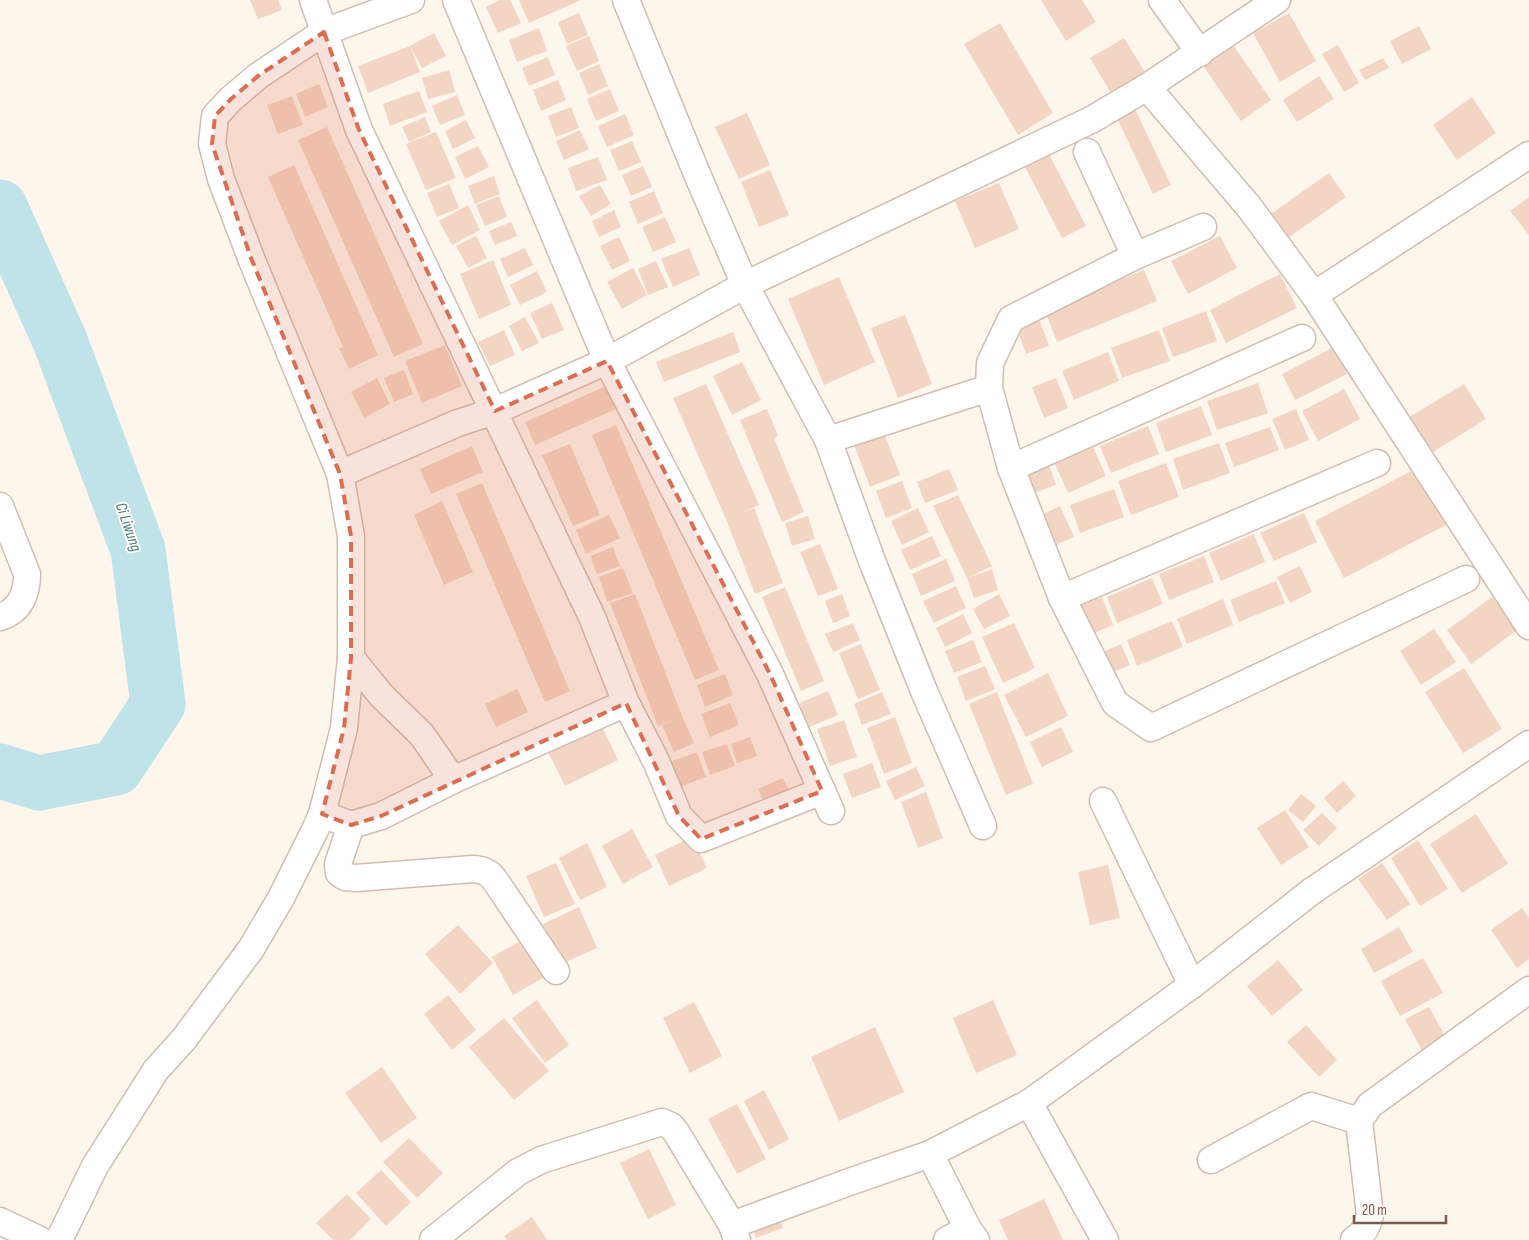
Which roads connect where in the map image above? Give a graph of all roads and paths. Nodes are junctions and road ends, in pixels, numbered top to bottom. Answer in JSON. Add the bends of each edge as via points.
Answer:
{"nodes":[{"id":1,"x":313,"y":0,"type":"edge"},
{"id":2,"x":411,"y":0,"type":"edge"},
{"id":3,"x":456,"y":0,"type":"edge"},
{"id":4,"x":626,"y":0,"type":"edge"},
{"id":5,"x":1162,"y":0,"type":"edge"},
{"id":6,"x":1277,"y":0,"type":"edge"},
{"id":7,"x":324,"y":32,"type":"junction"},
{"id":8,"x":1200,"y":53,"type":"junction"},
{"id":9,"x":1146,"y":87,"type":"junction"},
{"id":10,"x":1087,"y":152,"type":"dead end"},
{"id":11,"x":1529,"y":155,"type":"edge"},
{"id":12,"x":1203,"y":227,"type":"dead end"},
{"id":13,"x":1134,"y":256,"type":"junction"},
{"id":14,"x":746,"y":285,"type":"junction"},
{"id":15,"x":1314,"y":295,"type":"junction"},
{"id":16,"x":1302,"y":338,"type":"dead end"},
{"id":17,"x":607,"y":361,"type":"junction"},
{"id":18,"x":989,"y":388,"type":"junction"},
{"id":19,"x":495,"y":411,"type":"junction"},
{"id":20,"x":828,"y":440,"type":"junction"},
{"id":21,"x":1377,"y":463,"type":"dead end"},
{"id":22,"x":1011,"y":468,"type":"junction"},
{"id":23,"x":340,"y":474,"type":"junction"},
{"id":24,"x":0,"y":506,"type":"edge"},
{"id":25,"x":1466,"y":580,"type":"dead end"},
{"id":26,"x":1062,"y":598,"type":"junction"},
{"id":27,"x":0,"y":617,"type":"edge"},
{"id":28,"x":1529,"y":626,"type":"edge"},
{"id":29,"x":351,"y":658,"type":"junction"},
{"id":30,"x":626,"y":703,"type":"junction"},
{"id":31,"x":1529,"y":744,"type":"edge"},
{"id":32,"x":453,"y":780,"type":"junction"},
{"id":33,"x":1103,"y":801,"type":"dead end"},
{"id":34,"x":322,"y":814,"type":"junction"},
{"id":35,"x":351,"y":825,"type":"junction"},
{"id":36,"x":983,"y":826,"type":"dead end"},
{"id":37,"x":556,"y":971,"type":"dead end"},
{"id":38,"x":1192,"y":985,"type":"junction"},
{"id":39,"x":1529,"y":990,"type":"edge"},
{"id":40,"x":1029,"y":1103,"type":"junction"},
{"id":41,"x":1359,"y":1120,"type":"junction"},
{"id":42,"x":930,"y":1154,"type":"junction"},
{"id":43,"x":1211,"y":1160,"type":"dead end"},
{"id":44,"x":0,"y":1221,"type":"edge"},
{"id":45,"x":734,"y":1232,"type":"edge"},
{"id":46,"x":964,"y":1236,"type":"edge"},
{"id":47,"x":40,"y":1240,"type":"edge"},
{"id":48,"x":59,"y":1240,"type":"edge"},
{"id":49,"x":433,"y":1240,"type":"edge"},
{"id":50,"x":1105,"y":1240,"type":"edge"},
{"id":51,"x":1354,"y":1240,"type":"edge"}],
"edges":[{"from":1,"to":7,"type":"street"},
{"from":2,"to":7,"type":"street"},
{"from":3,"to":17,"type":"street"},
{"from":4,"to":14,"type":"street"},
{"from":5,"to":8,"type":"street"},
{"from":6,"to":8,"type":"street"},
{"from":7,"to":19,"type":"street","via":[[359,130]]},
{"from":7,"to":23,"type":"street","via":[[258,76],[231,99],[215,116],[212,144],[221,179],[251,258]]},
{"from":8,"to":9,"type":"street"},
{"from":9,"to":14,"type":"street","via":[[1091,120]]},
{"from":9,"to":15,"type":"street","via":[[1249,208]]},
{"from":10,"to":13,"type":"street"},
{"from":11,"to":15,"type":"street"},
{"from":12,"to":13,"type":"street"},
{"from":13,"to":18,"type":"street","via":[[1011,319],[990,364]]},
{"from":14,"to":17,"type":"street"},
{"from":14,"to":20,"type":"street"},
{"from":15,"to":28,"type":"street"},
{"from":16,"to":22,"type":"street"},
{"from":17,"to":19,"type":"street"},
{"from":17,"to":30,"type":"street","via":[[770,674],[827,801],[700,839],[679,816],[656,760]]},
{"from":18,"to":20,"type":"street"},
{"from":18,"to":22,"type":"street"},
{"from":19,"to":23,"type":"street","via":[[458,423]]},
{"from":19,"to":30,"type":"street","via":[[592,617]]},
{"from":20,"to":36,"type":"street","via":[[924,691]]},
{"from":21,"to":26,"type":"street"},
{"from":22,"to":26,"type":"street"},
{"from":23,"to":29,"type":"street","via":[[351,536]]},
{"from":24,"to":27,"type":"street","via":[[27,574],[24,594],[16,609]]},
{"from":25,"to":26,"type":"street","via":[[1151,728],[1114,703]]},
{"from":29,"to":32,"type":"street","via":[[381,695],[422,735]]},
{"from":29,"to":34,"type":"street","via":[[344,728]]},
{"from":30,"to":32,"type":"street"},
{"from":31,"to":38,"type":"street","via":[[1312,891]]},
{"from":32,"to":35,"type":"street","via":[[381,816]]},
{"from":33,"to":38,"type":"street"},
{"from":34,"to":35,"type":"street"},
{"from":34,"to":48,"type":"street","via":[[281,898],[251,949],[184,1039],[156,1070],[95,1166]]},
{"from":35,"to":37,"type":"street","via":[[338,864],[339,873],[345,878],[473,869],[490,873]]},
{"from":38,"to":40,"type":"street"},
{"from":39,"to":41,"type":"street","via":[[1370,1105]]},
{"from":40,"to":42,"type":"street"},
{"from":40,"to":50,"type":"street"},
{"from":41,"to":43,"type":"street","via":[[1311,1106]]},
{"from":41,"to":51,"type":"street","via":[[1370,1215],[1363,1233]]},
{"from":42,"to":45,"type":"street","via":[[852,1181]]},
{"from":42,"to":46,"type":"street"},
{"from":44,"to":47,"type":"street"},
{"from":45,"to":49,"type":"street","via":[[676,1132],[662,1122],[541,1160],[518,1172]]}]}
